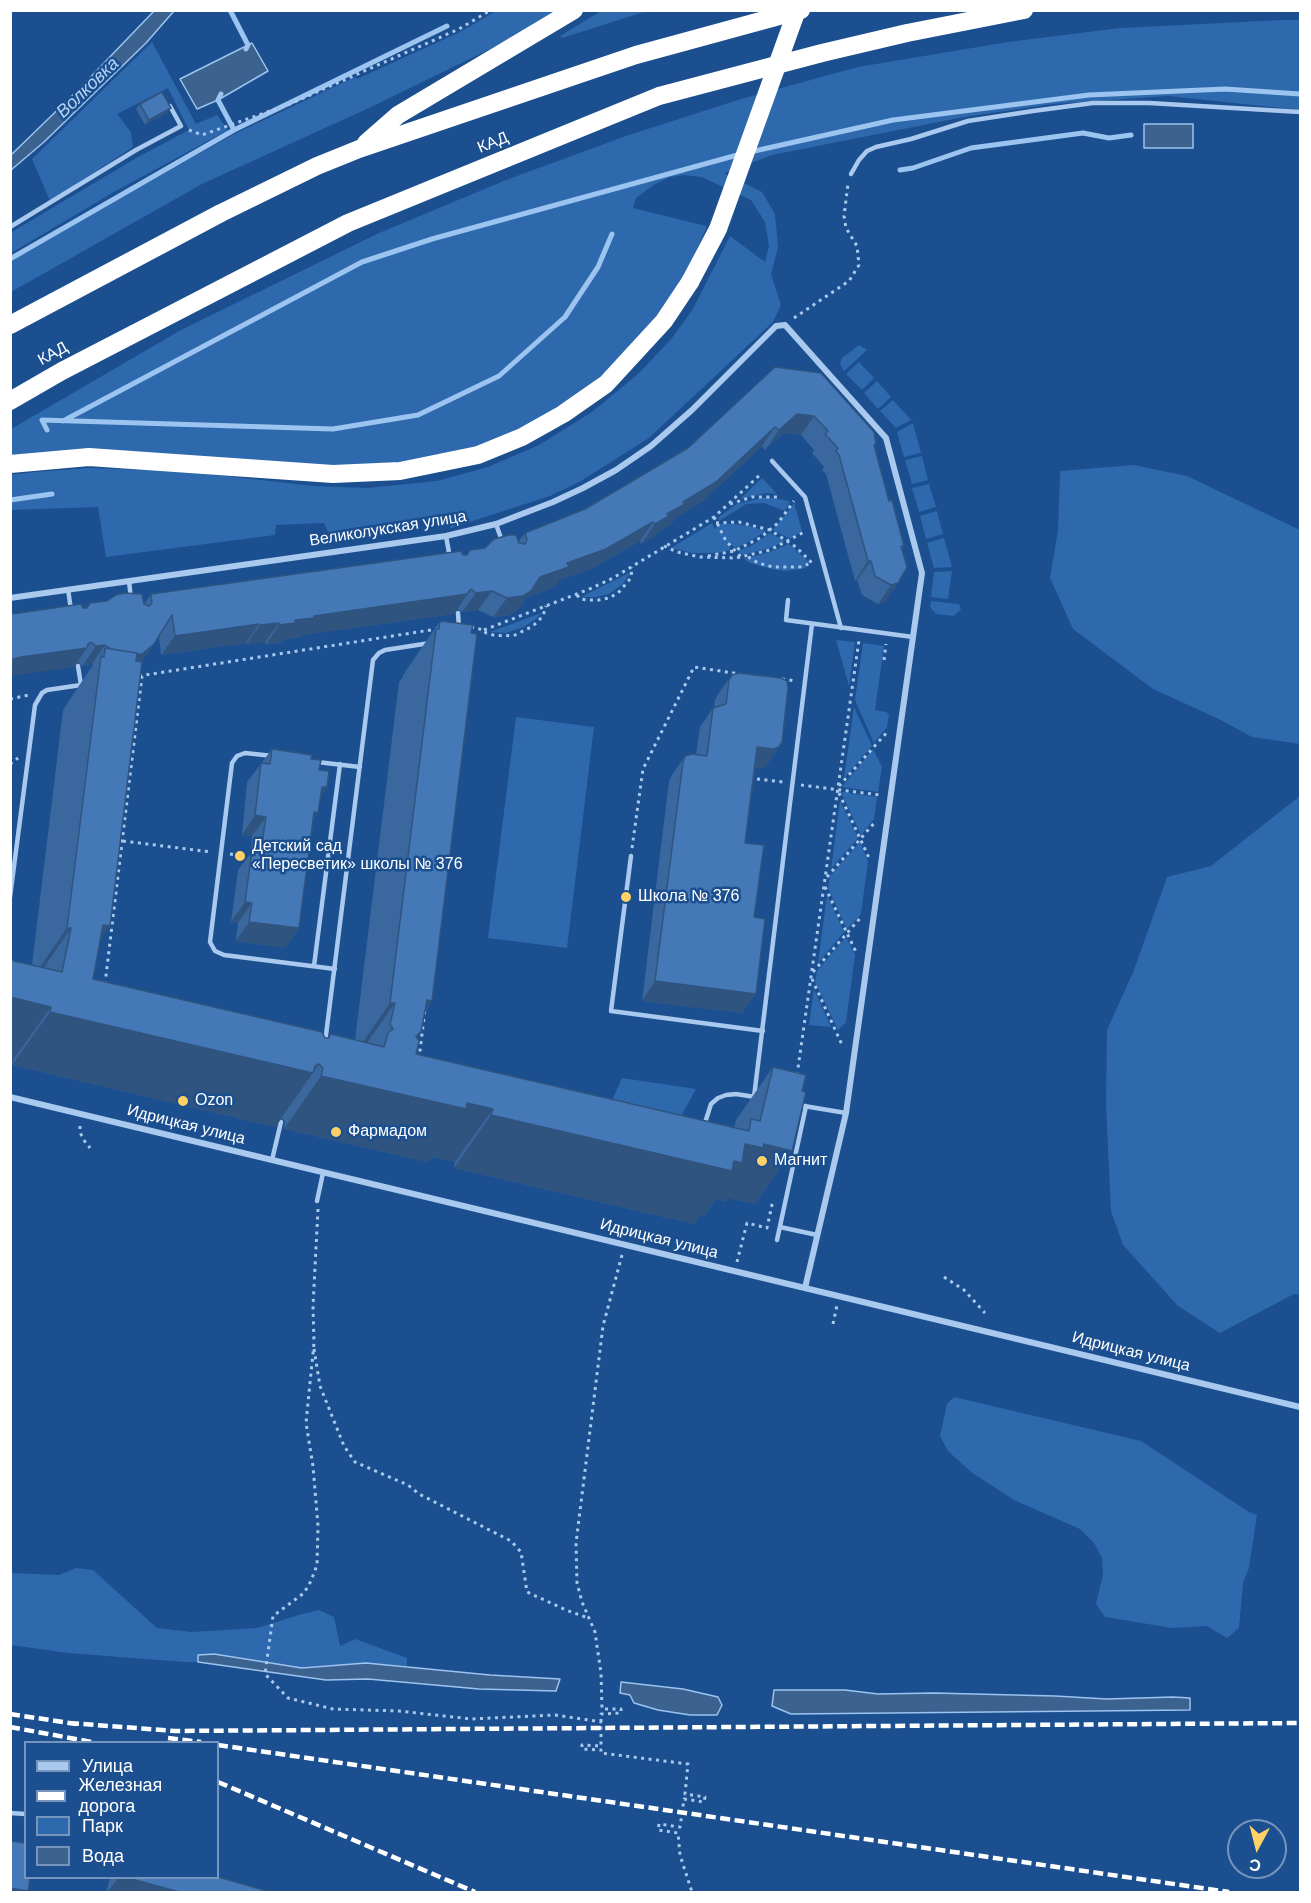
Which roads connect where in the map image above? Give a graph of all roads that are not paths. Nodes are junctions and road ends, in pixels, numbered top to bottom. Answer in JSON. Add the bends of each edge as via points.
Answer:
{"nodes":[{"id":1,"x":574,"y":10,"type":"edge"},
{"id":2,"x":799,"y":10,"type":"edge"},
{"id":3,"x":1024,"y":10,"type":"edge"},
{"id":4,"x":170,"y":106,"type":"edge"},
{"id":5,"x":1300,"y":111,"type":"edge"},
{"id":6,"x":359,"y":149,"type":"junction"},
{"id":7,"x":851,"y":174,"type":"road end"},
{"id":8,"x":10,"y":227,"type":"edge"},
{"id":9,"x":10,"y":325,"type":"edge"},
{"id":10,"x":10,"y":401,"type":"edge"},
{"id":11,"x":772,"y":460,"type":"dead end"},
{"id":12,"x":10,"y":464,"type":"edge"},
{"id":13,"x":496,"y":524,"type":"junction"},
{"id":14,"x":446,"y":536,"type":"junction"},
{"id":15,"x":503,"y":544,"type":"edge"},
{"id":16,"x":450,"y":560,"type":"edge"},
{"id":17,"x":129,"y":581,"type":"junction"},
{"id":18,"x":68,"y":589,"type":"junction"},
{"id":19,"x":10,"y":598,"type":"edge"},
{"id":20,"x":788,"y":600,"type":"dead end"},
{"id":21,"x":132,"y":603,"type":"edge"},
{"id":22,"x":71,"y":611,"type":"edge"},
{"id":23,"x":458,"y":613,"type":"edge"},
{"id":24,"x":812,"y":624,"type":"junction"},
{"id":25,"x":841,"y":628,"type":"junction"},
{"id":26,"x":457,"y":633,"type":"edge"},
{"id":27,"x":913,"y":637,"type":"junction"},
{"id":28,"x":432,"y":642,"type":"edge"},
{"id":29,"x":78,"y":666,"type":"edge"},
{"id":30,"x":281,"y":757,"type":"edge"},
{"id":31,"x":316,"y":762,"type":"edge"},
{"id":32,"x":340,"y":764,"type":"junction"},
{"id":33,"x":360,"y":767,"type":"junction"},
{"id":34,"x":631,"y":856,"type":"road end"},
{"id":35,"x":10,"y":897,"type":"edge"},
{"id":36,"x":314,"y":966,"type":"junction"},
{"id":37,"x":334,"y":969,"type":"junction"},
{"id":38,"x":763,"y":1030,"type":"junction"},
{"id":39,"x":324,"y":1051,"type":"edge"},
{"id":40,"x":10,"y":1097,"type":"edge"},
{"id":41,"x":754,"y":1097,"type":"junction"},
{"id":42,"x":764,"y":1099,"type":"edge"},
{"id":43,"x":793,"y":1104,"type":"edge"},
{"id":44,"x":806,"y":1106,"type":"junction"},
{"id":45,"x":846,"y":1113,"type":"junction"},
{"id":46,"x":281,"y":1122,"type":"dead end"},
{"id":47,"x":703,"y":1133,"type":"edge"},
{"id":48,"x":272,"y":1160,"type":"junction"},
{"id":49,"x":323,"y":1173,"type":"junction"},
{"id":50,"x":317,"y":1202,"type":"road end"},
{"id":51,"x":780,"y":1227,"type":"junction"},
{"id":52,"x":817,"y":1235,"type":"junction"},
{"id":53,"x":777,"y":1240,"type":"dead end"},
{"id":54,"x":805,"y":1288,"type":"junction"},
{"id":55,"x":1300,"y":1407,"type":"edge"}],
"edges":[{"from":1,"to":6,"type":"highway","via":[[398,115]]},
{"from":2,"to":6,"type":"highway","via":[[636,56]]},
{"from":2,"to":12,"type":"highway","bridge":true,"via":[[718,229],[690,282],[664,321],[606,384],[563,414],[478,455],[400,471],[333,474],[90,458]]},
{"from":3,"to":10,"type":"highway","name":"КАД","via":[[822,52],[659,96],[348,223],[62,370]]},
{"from":4,"to":8,"type":"lane","via":[[180,126]]},
{"from":5,"to":7,"type":"lane","via":[[1093,103],[1033,111],[968,121],[876,147],[858,160]]},
{"from":6,"to":9,"type":"highway","via":[[220,213]]},
{"from":11,"to":25,"type":"lane","via":[[805,497]]},
{"from":13,"to":14,"type":"street","name":"Великолукская улица"},
{"from":13,"to":15,"type":"lane"},
{"from":13,"to":27,"type":"street","name":"Великолукская улица","via":[[583,488],[651,446],[776,326],[785,325],[886,438],[922,573]]},
{"from":14,"to":16,"type":"lane"},
{"from":14,"to":17,"type":"street","name":"Великолукская улица"},
{"from":17,"to":18,"type":"street","name":"Великолукская улица"},
{"from":17,"to":21,"type":"lane"},
{"from":18,"to":19,"type":"street","name":"Великолукская улица"},
{"from":18,"to":22,"type":"lane"},
{"from":20,"to":24,"type":"lane","via":[[786,620]]},
{"from":23,"to":26,"type":"lane"},
{"from":24,"to":25,"type":"lane"},
{"from":24,"to":38,"type":"lane"},
{"from":25,"to":27,"type":"lane"},
{"from":27,"to":45,"type":"street"},
{"from":28,"to":33,"type":"lane","via":[[385,650],[375,656]]},
{"from":29,"to":35,"type":"lane","via":[[81,685],[48,690],[35,705]]},
{"from":30,"to":36,"type":"lane","via":[[245,753],[232,763],[210,942],[215,951],[224,955]]},
{"from":31,"to":32,"type":"lane"},
{"from":32,"to":33,"type":"lane"},
{"from":32,"to":36,"type":"lane"},
{"from":33,"to":37,"type":"lane"},
{"from":34,"to":38,"type":"lane","via":[[611,1011]]},
{"from":36,"to":37,"type":"lane"},
{"from":37,"to":39,"type":"lane"},
{"from":38,"to":41,"type":"lane"},
{"from":40,"to":48,"type":"street","name":"Идрицкая улица"},
{"from":41,"to":42,"type":"lane"},
{"from":41,"to":47,"type":"lane","via":[[736,1094],[718,1098],[711,1104]]},
{"from":43,"to":44,"type":"lane"},
{"from":44,"to":45,"type":"lane"},
{"from":44,"to":51,"type":"lane"},
{"from":45,"to":52,"type":"street"},
{"from":46,"to":48,"type":"lane"},
{"from":48,"to":49,"type":"street","name":"Идрицкая улица"},
{"from":49,"to":50,"type":"lane"},
{"from":49,"to":54,"type":"street","name":"Идрицкая улица"},
{"from":51,"to":52,"type":"lane"},
{"from":51,"to":53,"type":"lane"},
{"from":52,"to":54,"type":"street"},
{"from":54,"to":55,"type":"street","name":"Идрицкая улица"}]}
